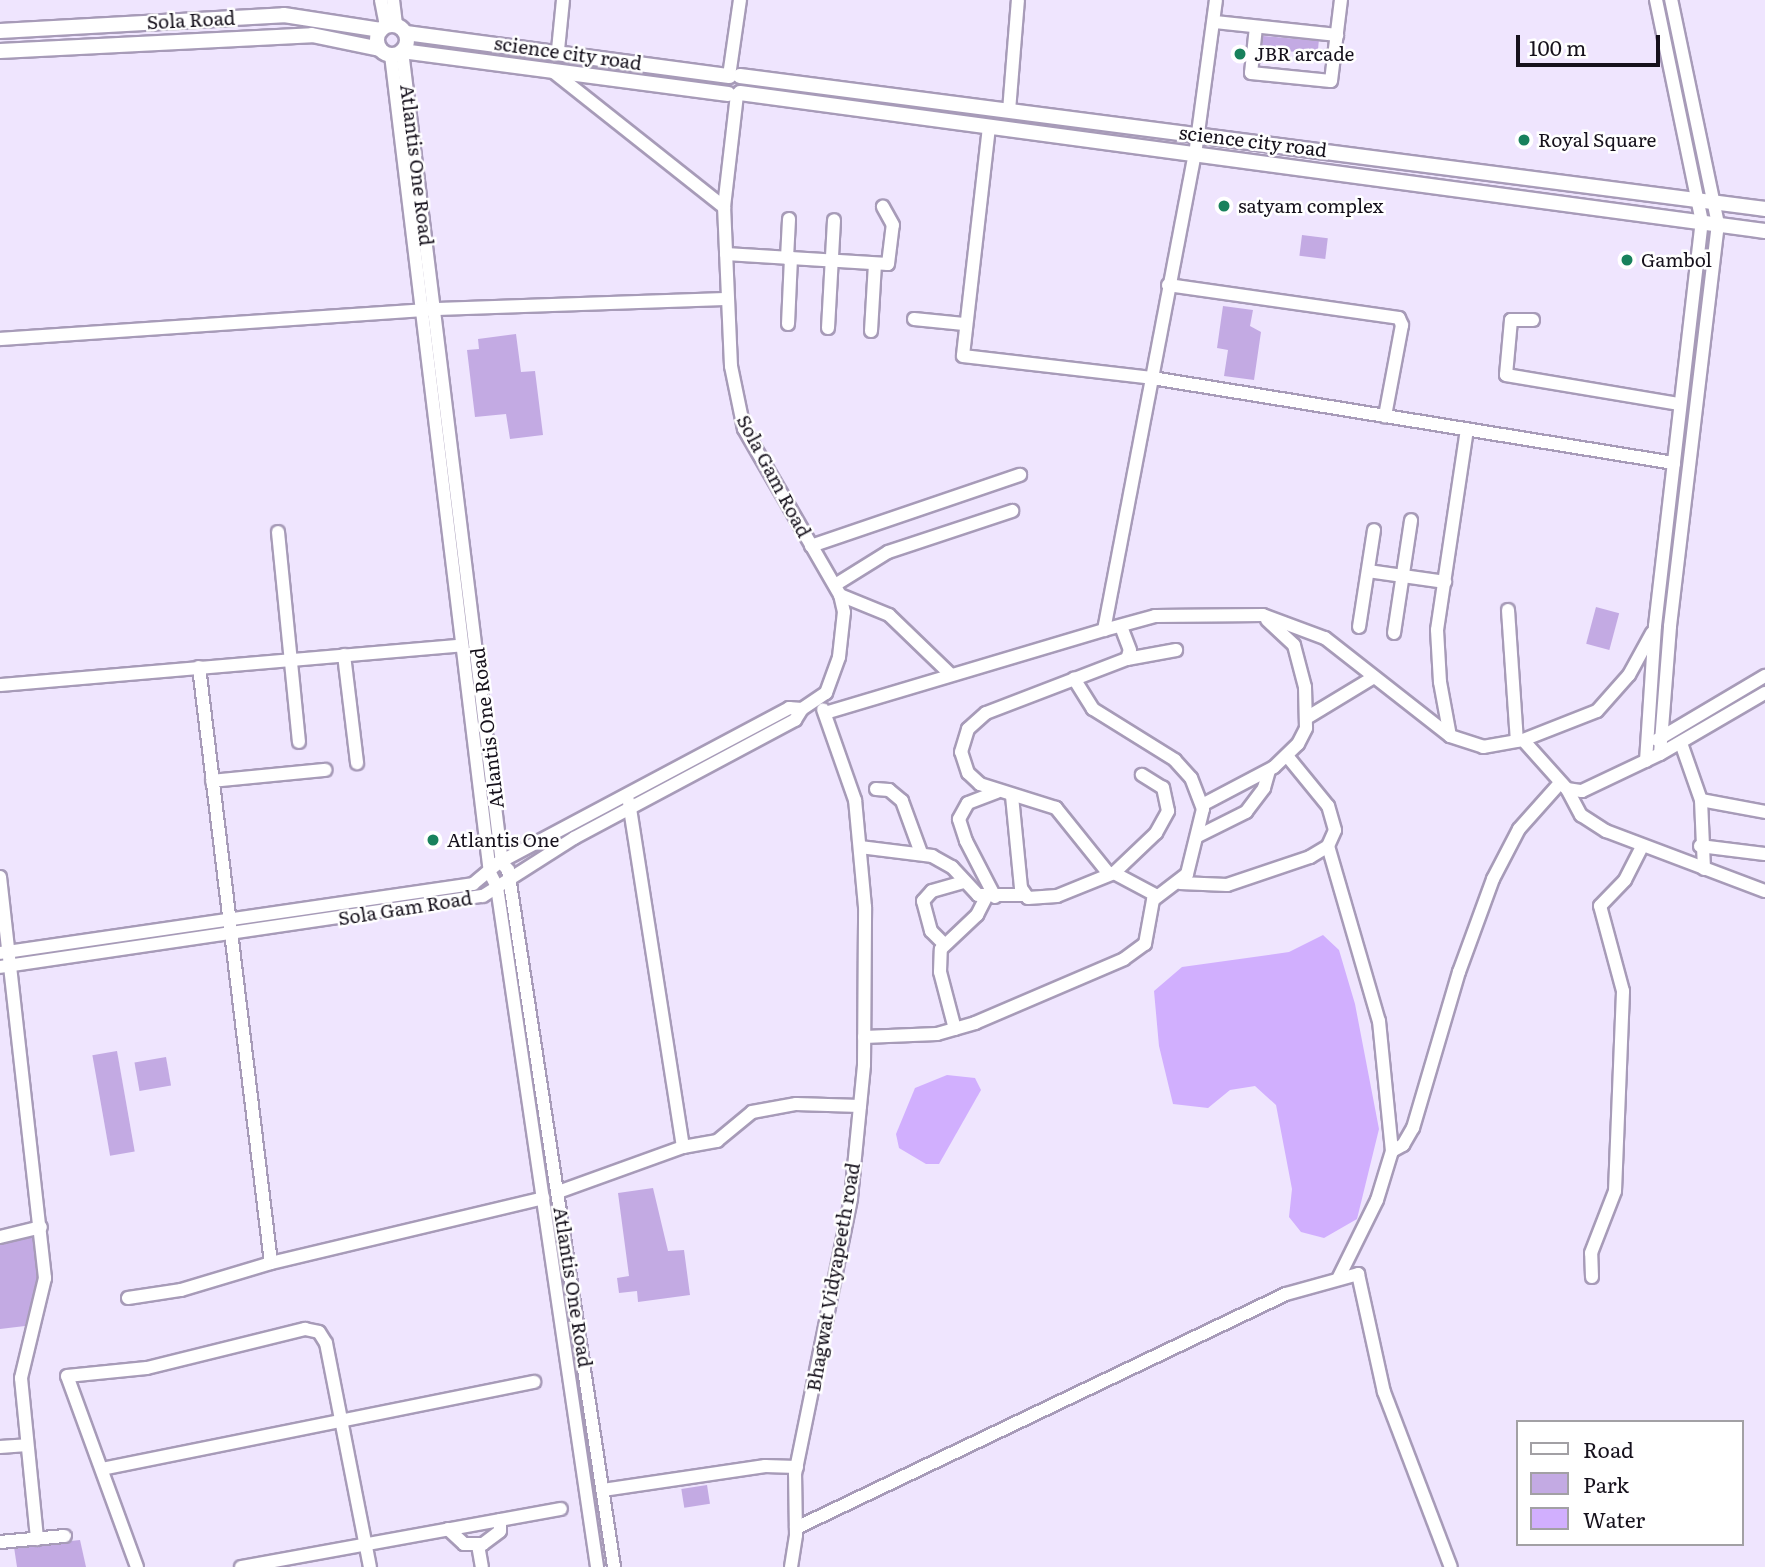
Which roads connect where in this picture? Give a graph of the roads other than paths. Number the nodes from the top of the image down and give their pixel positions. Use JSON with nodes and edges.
{"nodes":[{"id":1,"x":381,"y":0,"type":"edge"},
{"id":2,"x":393,"y":0,"type":"edge"},
{"id":3,"x":563,"y":0,"type":"edge"},
{"id":4,"x":740,"y":0,"type":"edge"},
{"id":5,"x":1018,"y":0,"type":"edge"},
{"id":6,"x":1216,"y":0,"type":"edge"},
{"id":7,"x":1340,"y":0,"type":"edge"},
{"id":8,"x":1656,"y":0,"type":"edge"},
{"id":9,"x":1671,"y":0,"type":"edge"},
{"id":10,"x":1215,"y":22,"type":"junction"},
{"id":11,"x":1256,"y":27,"type":"junction"},
{"id":12,"x":392,"y":29,"type":"junction"},
{"id":13,"x":0,"y":31,"type":"edge"},
{"id":14,"x":1337,"y":36,"type":"junction"},
{"id":15,"x":558,"y":50,"type":"junction"},
{"id":16,"x":0,"y":51,"type":"edge"},
{"id":17,"x":391,"y":52,"type":"junction"},
{"id":18,"x":547,"y":67,"type":"junction"},
{"id":19,"x":735,"y":76,"type":"junction"},
{"id":20,"x":735,"y":94,"type":"junction"},
{"id":21,"x":1009,"y":111,"type":"junction"},
{"id":22,"x":989,"y":127,"type":"junction"},
{"id":23,"x":1198,"y":133,"type":"junction"},
{"id":24,"x":1195,"y":155,"type":"junction"},
{"id":25,"x":1697,"y":200,"type":"junction"},
{"id":26,"x":1713,"y":202,"type":"junction"},
{"id":27,"x":724,"y":207,"type":"junction"},
{"id":28,"x":883,"y":207,"type":"dead end"},
{"id":29,"x":1765,"y":209,"type":"edge"},
{"id":30,"x":789,"y":219,"type":"dead end"},
{"id":31,"x":834,"y":220,"type":"dead end"},
{"id":32,"x":1702,"y":222,"type":"junction"},
{"id":33,"x":1718,"y":224,"type":"junction"},
{"id":34,"x":1765,"y":231,"type":"edge"},
{"id":35,"x":726,"y":254,"type":"junction"},
{"id":36,"x":789,"y":258,"type":"junction"},
{"id":37,"x":832,"y":261,"type":"junction"},
{"id":38,"x":875,"y":264,"type":"junction"},
{"id":39,"x":1168,"y":285,"type":"junction"},
{"id":40,"x":726,"y":299,"type":"junction"},
{"id":41,"x":436,"y":310,"type":"junction"},
{"id":42,"x":418,"y":311,"type":"junction"},
{"id":43,"x":914,"y":318,"type":"dead end"},
{"id":44,"x":1533,"y":320,"type":"dead end"},
{"id":45,"x":788,"y":324,"type":"dead end"},
{"id":46,"x":964,"y":324,"type":"junction"},
{"id":47,"x":828,"y":328,"type":"dead end"},
{"id":48,"x":871,"y":331,"type":"dead end"},
{"id":49,"x":0,"y":339,"type":"edge"},
{"id":50,"x":1152,"y":378,"type":"junction"},
{"id":51,"x":1680,"y":404,"type":"junction"},
{"id":52,"x":1385,"y":416,"type":"junction"},
{"id":53,"x":1467,"y":429,"type":"junction"},
{"id":54,"x":1674,"y":463,"type":"junction"},
{"id":55,"x":1020,"y":475,"type":"dead end"},
{"id":56,"x":1012,"y":511,"type":"dead end"},
{"id":57,"x":1411,"y":520,"type":"dead end"},
{"id":58,"x":1374,"y":530,"type":"dead end"},
{"id":59,"x":278,"y":532,"type":"dead end"},
{"id":60,"x":811,"y":546,"type":"junction"},
{"id":61,"x":1368,"y":571,"type":"junction"},
{"id":62,"x":1403,"y":576,"type":"junction"},
{"id":63,"x":1445,"y":582,"type":"junction"},
{"id":64,"x":838,"y":590,"type":"junction"},
{"id":65,"x":1508,"y":610,"type":"dead end"},
{"id":66,"x":1263,"y":615,"type":"junction"},
{"id":67,"x":1655,"y":626,"type":"junction"},
{"id":68,"x":1121,"y":627,"type":"junction"},
{"id":69,"x":1359,"y":627,"type":"dead end"},
{"id":70,"x":1104,"y":630,"type":"junction"},
{"id":71,"x":1394,"y":633,"type":"dead end"},
{"id":72,"x":462,"y":645,"type":"junction"},
{"id":73,"x":1176,"y":650,"type":"dead end"},
{"id":74,"x":344,"y":655,"type":"junction"},
{"id":75,"x":1127,"y":659,"type":"junction"},
{"id":76,"x":291,"y":660,"type":"junction"},
{"id":77,"x":199,"y":667,"type":"junction"},
{"id":78,"x":950,"y":674,"type":"junction"},
{"id":79,"x":1765,"y":676,"type":"edge"},
{"id":80,"x":1374,"y":677,"type":"junction"},
{"id":81,"x":1074,"y":679,"type":"junction"},
{"id":82,"x":0,"y":685,"type":"edge"},
{"id":83,"x":1765,"y":694,"type":"edge"},
{"id":84,"x":819,"y":699,"type":"junction"},
{"id":85,"x":825,"y":713,"type":"junction"},
{"id":86,"x":1308,"y":717,"type":"junction"},
{"id":87,"x":1450,"y":737,"type":"junction"},
{"id":88,"x":1661,"y":737,"type":"junction"},
{"id":89,"x":1520,"y":740,"type":"junction"},
{"id":90,"x":299,"y":742,"type":"dead end"},
{"id":91,"x":1681,"y":743,"type":"junction"},
{"id":92,"x":1647,"y":745,"type":"junction"},
{"id":93,"x":1660,"y":754,"type":"junction"},
{"id":94,"x":1288,"y":757,"type":"junction"},
{"id":95,"x":1646,"y":761,"type":"junction"},
{"id":96,"x":357,"y":763,"type":"dead end"},
{"id":97,"x":325,"y":770,"type":"dead end"},
{"id":98,"x":1269,"y":771,"type":"junction"},
{"id":99,"x":1142,"y":775,"type":"dead end"},
{"id":100,"x":212,"y":780,"type":"junction"},
{"id":101,"x":876,"y":789,"type":"dead end"},
{"id":102,"x":997,"y":792,"type":"junction"},
{"id":103,"x":1568,"y":794,"type":"junction"},
{"id":104,"x":1012,"y":796,"type":"junction"},
{"id":105,"x":1701,"y":800,"type":"junction"},
{"id":106,"x":629,"y":802,"type":"junction"},
{"id":107,"x":1202,"y":805,"type":"junction"},
{"id":108,"x":1765,"y":812,"type":"edge"},
{"id":109,"x":1198,"y":836,"type":"junction"},
{"id":110,"x":860,"y":846,"type":"junction"},
{"id":111,"x":1328,"y":846,"type":"junction"},
{"id":112,"x":1642,"y":846,"type":"junction"},
{"id":113,"x":1700,"y":846,"type":"junction"},
{"id":114,"x":921,"y":853,"type":"junction"},
{"id":115,"x":1765,"y":854,"type":"edge"},
{"id":116,"x":502,"y":863,"type":"junction"},
{"id":117,"x":1703,"y":869,"type":"junction"},
{"id":118,"x":490,"y":873,"type":"junction"},
{"id":119,"x":1112,"y":874,"type":"junction"},
{"id":120,"x":0,"y":877,"type":"edge"},
{"id":121,"x":963,"y":881,"type":"junction"},
{"id":122,"x":502,"y":882,"type":"junction"},
{"id":123,"x":1180,"y":883,"type":"junction"},
{"id":124,"x":1765,"y":891,"type":"edge"},
{"id":125,"x":1025,"y":895,"type":"junction"},
{"id":126,"x":1157,"y":896,"type":"junction"},
{"id":127,"x":991,"y":897,"type":"junction"},
{"id":128,"x":226,"y":919,"type":"junction"},
{"id":129,"x":228,"y":935,"type":"junction"},
{"id":130,"x":943,"y":943,"type":"junction"},
{"id":131,"x":5,"y":951,"type":"edge"},
{"id":132,"x":5,"y":965,"type":"edge"},
{"id":133,"x":955,"y":1029,"type":"junction"},
{"id":134,"x":864,"y":1037,"type":"junction"},
{"id":135,"x":860,"y":1106,"type":"junction"},
{"id":136,"x":683,"y":1147,"type":"junction"},
{"id":137,"x":1392,"y":1151,"type":"junction"},
{"id":138,"x":558,"y":1192,"type":"junction"},
{"id":139,"x":543,"y":1198,"type":"junction"},
{"id":140,"x":41,"y":1227,"type":"junction"},
{"id":141,"x":0,"y":1237,"type":"edge"},
{"id":142,"x":271,"y":1263,"type":"junction"},
{"id":143,"x":1339,"y":1277,"type":"junction"},
{"id":144,"x":1592,"y":1277,"type":"dead end"},
{"id":145,"x":128,"y":1298,"type":"dead end"},
{"id":146,"x":534,"y":1382,"type":"dead end"},
{"id":147,"x":341,"y":1421,"type":"junction"},
{"id":148,"x":27,"y":1445,"type":"junction"},
{"id":149,"x":0,"y":1447,"type":"edge"},
{"id":150,"x":797,"y":1467,"type":"junction"},
{"id":151,"x":102,"y":1469,"type":"junction"},
{"id":152,"x":603,"y":1489,"type":"junction"},
{"id":153,"x":561,"y":1509,"type":"dead end"},
{"id":154,"x":500,"y":1520,"type":"junction"},
{"id":155,"x":796,"y":1528,"type":"junction"},
{"id":156,"x":448,"y":1529,"type":"junction"},
{"id":157,"x":65,"y":1536,"type":"dead end"},
{"id":158,"x":37,"y":1539,"type":"junction"},
{"id":159,"x":0,"y":1542,"type":"edge"},
{"id":160,"x":366,"y":1545,"type":"junction"},
{"id":161,"x":478,"y":1545,"type":"junction"},
{"id":162,"x":137,"y":1567,"type":"edge"},
{"id":163,"x":240,"y":1567,"type":"edge"},
{"id":164,"x":370,"y":1567,"type":"edge"},
{"id":165,"x":482,"y":1567,"type":"edge"},
{"id":166,"x":597,"y":1567,"type":"edge"},
{"id":167,"x":614,"y":1567,"type":"edge"},
{"id":168,"x":791,"y":1567,"type":"edge"},
{"id":169,"x":1451,"y":1567,"type":"edge"}],
"edges":[{"from":1,"to":12,"type":"street"},
{"from":2,"to":12,"type":"street"},
{"from":3,"to":15,"type":"street"},
{"from":4,"to":19,"type":"street"},
{"from":5,"to":21,"type":"street"},
{"from":6,"to":10,"type":"street"},
{"from":7,"to":14,"type":"street"},
{"from":8,"to":25,"type":"street"},
{"from":9,"to":26,"type":"street"},
{"from":10,"to":11,"type":"street"},
{"from":10,"to":23,"type":"street"},
{"from":11,"to":14,"type":"street"},
{"from":11,"to":14,"type":"street"},
{"from":12,"to":13,"type":"main road","name":"Sola Road"},
{"from":12,"to":15,"type":"main road","name":"science city road"},
{"from":12,"to":17,"type":"main road"},
{"from":12,"to":17,"type":"main road"},
{"from":15,"to":19,"type":"main road","name":"science city road"},
{"from":16,"to":17,"type":"main road","name":"Sola Road"},
{"from":17,"to":18,"type":"main road","name":"Sola Road"},
{"from":17,"to":41,"type":"street","name":"Atlantis One Road"},
{"from":17,"to":42,"type":"street","name":"Atlantis One Road"},
{"from":18,"to":20,"type":"main road","name":"Sola Road"},
{"from":18,"to":27,"type":"street"},
{"from":19,"to":20,"type":"main road"},
{"from":19,"to":21,"type":"main road","name":"science city road"},
{"from":20,"to":22,"type":"main road","name":"Sola Road"},
{"from":20,"to":27,"type":"street","name":"Sola Gam Road"},
{"from":21,"to":23,"type":"main road","name":"science city road"},
{"from":22,"to":24,"type":"main road","name":"Sola Road"},
{"from":22,"to":46,"type":"street"},
{"from":23,"to":24,"type":"street"},
{"from":23,"to":25,"type":"main road","name":"science city road"},
{"from":24,"to":32,"type":"main road","name":"Sola Road"},
{"from":24,"to":39,"type":"street"},
{"from":25,"to":26,"type":"main road","name":"science city road"},
{"from":25,"to":32,"type":"street"},
{"from":26,"to":29,"type":"main road","name":"science city road"},
{"from":26,"to":33,"type":"street"},
{"from":27,"to":35,"type":"street","name":"Sola Gam Road"},
{"from":28,"to":38,"type":"street"},
{"from":30,"to":36,"type":"street"},
{"from":31,"to":37,"type":"street"},
{"from":32,"to":33,"type":"main road","name":"Sola Road"},
{"from":32,"to":51,"type":"street"},
{"from":33,"to":34,"type":"main road","name":"Sola Road"},
{"from":33,"to":88,"type":"street"},
{"from":35,"to":36,"type":"street"},
{"from":35,"to":40,"type":"street","name":"Sola Gam Road"},
{"from":36,"to":37,"type":"street"},
{"from":36,"to":45,"type":"street"},
{"from":37,"to":38,"type":"street"},
{"from":37,"to":47,"type":"street"},
{"from":38,"to":48,"type":"street"},
{"from":39,"to":50,"type":"street"},
{"from":39,"to":52,"type":"street"},
{"from":40,"to":41,"type":"street"},
{"from":40,"to":60,"type":"street","name":"Sola Gam Road"},
{"from":41,"to":42,"type":"street"},
{"from":41,"to":116,"type":"street","name":"Atlantis One Road"},
{"from":42,"to":49,"type":"street"},
{"from":42,"to":72,"type":"street","name":"Atlantis One Road"},
{"from":43,"to":46,"type":"street"},
{"from":44,"to":51,"type":"street"},
{"from":46,"to":50,"type":"street"},
{"from":50,"to":52,"type":"street"},
{"from":50,"to":70,"type":"street"},
{"from":51,"to":54,"type":"street"},
{"from":52,"to":53,"type":"street"},
{"from":53,"to":54,"type":"street"},
{"from":53,"to":63,"type":"street"},
{"from":54,"to":67,"type":"street"},
{"from":55,"to":60,"type":"street"},
{"from":56,"to":64,"type":"street"},
{"from":57,"to":62,"type":"street"},
{"from":58,"to":61,"type":"street"},
{"from":59,"to":76,"type":"street"},
{"from":60,"to":64,"type":"street","name":"Sola Gam Road"},
{"from":61,"to":62,"type":"street"},
{"from":61,"to":69,"type":"street"},
{"from":62,"to":63,"type":"street"},
{"from":62,"to":71,"type":"street"},
{"from":63,"to":87,"type":"street"},
{"from":64,"to":78,"type":"street"},
{"from":64,"to":84,"type":"street","name":"Sola Gam Road"},
{"from":65,"to":89,"type":"street"},
{"from":66,"to":68,"type":"street"},
{"from":66,"to":80,"type":"street"},
{"from":66,"to":86,"type":"street"},
{"from":67,"to":89,"type":"street"},
{"from":67,"to":92,"type":"street"},
{"from":68,"to":70,"type":"street"},
{"from":68,"to":75,"type":"street"},
{"from":70,"to":78,"type":"street"},
{"from":72,"to":74,"type":"street"},
{"from":72,"to":118,"type":"street","name":"Atlantis One Road"},
{"from":73,"to":75,"type":"street"},
{"from":74,"to":76,"type":"street"},
{"from":74,"to":96,"type":"street"},
{"from":75,"to":81,"type":"street"},
{"from":76,"to":77,"type":"street"},
{"from":76,"to":90,"type":"street"},
{"from":77,"to":82,"type":"street"},
{"from":77,"to":100,"type":"street"},
{"from":78,"to":85,"type":"street"},
{"from":79,"to":88,"type":"street"},
{"from":80,"to":86,"type":"street"},
{"from":80,"to":87,"type":"street"},
{"from":81,"to":102,"type":"street"},
{"from":81,"to":107,"type":"street"},
{"from":83,"to":91,"type":"street"},
{"from":84,"to":85,"type":"street","name":"Bhagwat Vidyapeeth road"},
{"from":84,"to":106,"type":"street","name":"Sola Gam Road"},
{"from":85,"to":110,"type":"street","name":"Bhagwat Vidyapeeth road"},
{"from":86,"to":94,"type":"street"},
{"from":87,"to":89,"type":"street"},
{"from":88,"to":92,"type":"street"},
{"from":88,"to":93,"type":"street"},
{"from":89,"to":103,"type":"street"},
{"from":91,"to":93,"type":"street"},
{"from":91,"to":105,"type":"street"},
{"from":92,"to":95,"type":"street"},
{"from":93,"to":95,"type":"street"},
{"from":94,"to":98,"type":"street"},
{"from":94,"to":111,"type":"street"},
{"from":95,"to":103,"type":"street"},
{"from":97,"to":100,"type":"street"},
{"from":98,"to":107,"type":"street"},
{"from":98,"to":109,"type":"street"},
{"from":99,"to":119,"type":"street"},
{"from":100,"to":128,"type":"street"},
{"from":101,"to":114,"type":"street"},
{"from":102,"to":104,"type":"street"},
{"from":102,"to":127,"type":"street"},
{"from":103,"to":112,"type":"street"},
{"from":103,"to":137,"type":"street"},
{"from":104,"to":119,"type":"street"},
{"from":104,"to":125,"type":"street"},
{"from":105,"to":108,"type":"street"},
{"from":105,"to":113,"type":"street"},
{"from":106,"to":116,"type":"street","name":"Sola Gam Road"},
{"from":106,"to":122,"type":"street","name":"Sola Gam Road"},
{"from":106,"to":136,"type":"street"},
{"from":107,"to":109,"type":"street"},
{"from":109,"to":123,"type":"street"},
{"from":110,"to":114,"type":"street"},
{"from":110,"to":134,"type":"street","name":"Bhagwat Vidyapeeth road"},
{"from":111,"to":123,"type":"street"},
{"from":111,"to":137,"type":"street"},
{"from":112,"to":117,"type":"street"},
{"from":112,"to":144,"type":"street"},
{"from":113,"to":115,"type":"street"},
{"from":113,"to":117,"type":"street"},
{"from":114,"to":121,"type":"street"},
{"from":116,"to":118,"type":"street","name":"Sola Gam Road"},
{"from":116,"to":122,"type":"street","name":"Atlantis One Road"},
{"from":117,"to":124,"type":"street"},
{"from":118,"to":122,"type":"street","name":"Atlantis One Road"},
{"from":118,"to":128,"type":"street","name":"Sola Gam Road"},
{"from":119,"to":125,"type":"street"},
{"from":119,"to":126,"type":"street"},
{"from":120,"to":131,"type":"street"},
{"from":121,"to":127,"type":"street"},
{"from":121,"to":130,"type":"street"},
{"from":122,"to":129,"type":"street","name":"Sola Gam Road"},
{"from":122,"to":138,"type":"street","name":"Atlantis One Road"},
{"from":122,"to":139,"type":"street","name":"Atlantis One Road"},
{"from":123,"to":126,"type":"street"},
{"from":125,"to":127,"type":"street"},
{"from":126,"to":133,"type":"street"},
{"from":127,"to":130,"type":"street"},
{"from":128,"to":129,"type":"street"},
{"from":128,"to":131,"type":"street","name":"Sola Gam Road"},
{"from":129,"to":132,"type":"street","name":"Sola Gam Road"},
{"from":129,"to":142,"type":"street"},
{"from":130,"to":133,"type":"street"},
{"from":131,"to":132,"type":"street"},
{"from":132,"to":140,"type":"street"},
{"from":133,"to":134,"type":"street"},
{"from":134,"to":135,"type":"street","name":"Bhagwat Vidyapeeth road"},
{"from":135,"to":136,"type":"street"},
{"from":135,"to":150,"type":"street","name":"Bhagwat Vidyapeeth road"},
{"from":136,"to":138,"type":"street"},
{"from":137,"to":143,"type":"street"},
{"from":138,"to":152,"type":"street","name":"Atlantis One Road"},
{"from":139,"to":142,"type":"street"},
{"from":139,"to":166,"type":"street","name":"Atlantis One Road"},
{"from":140,"to":141,"type":"street"},
{"from":140,"to":148,"type":"street"},
{"from":142,"to":145,"type":"street"},
{"from":143,"to":155,"type":"street"},
{"from":143,"to":169,"type":"street"},
{"from":146,"to":147,"type":"street"},
{"from":147,"to":151,"type":"street"},
{"from":147,"to":151,"type":"street"},
{"from":147,"to":160,"type":"street"},
{"from":148,"to":149,"type":"street"},
{"from":148,"to":158,"type":"street"},
{"from":150,"to":152,"type":"street"},
{"from":150,"to":155,"type":"street","name":"Bhagwat Vidyapeeth road"},
{"from":151,"to":162,"type":"street"},
{"from":152,"to":167,"type":"street","name":"Atlantis One Road"},
{"from":153,"to":154,"type":"street"},
{"from":154,"to":156,"type":"street"},
{"from":154,"to":161,"type":"street"},
{"from":155,"to":168,"type":"street","name":"Bhagwat Vidyapeeth road"},
{"from":156,"to":160,"type":"street"},
{"from":156,"to":161,"type":"street"},
{"from":157,"to":158,"type":"street"},
{"from":158,"to":159,"type":"street"},
{"from":160,"to":163,"type":"street"},
{"from":160,"to":164,"type":"street"},
{"from":161,"to":165,"type":"street"}]}
